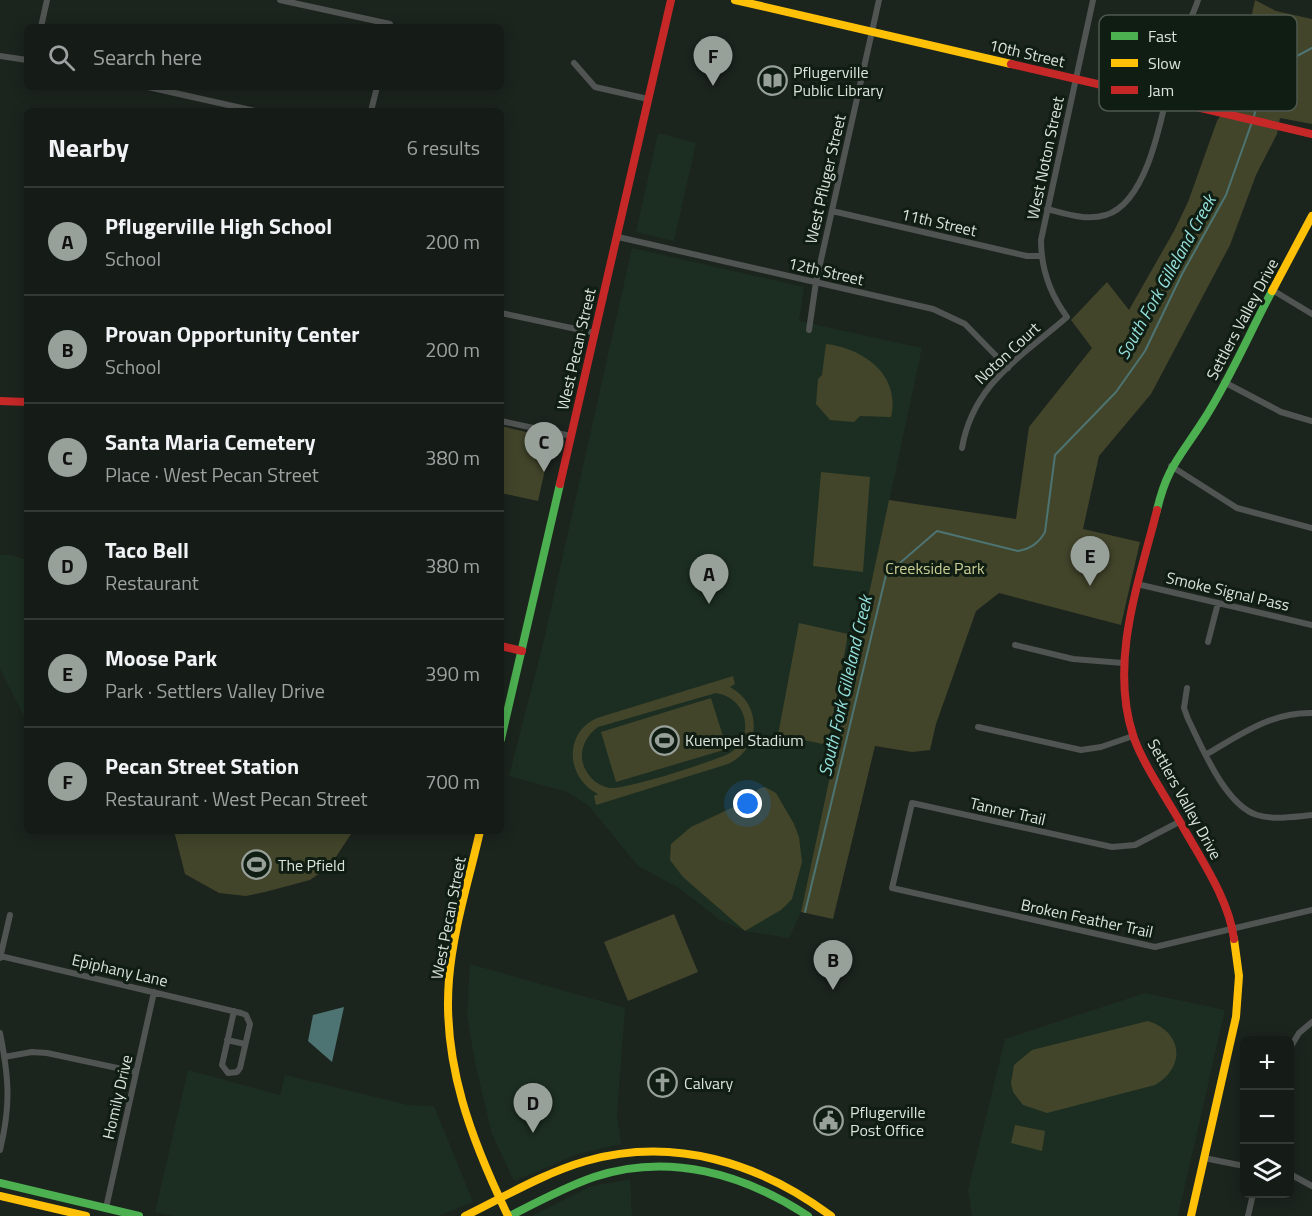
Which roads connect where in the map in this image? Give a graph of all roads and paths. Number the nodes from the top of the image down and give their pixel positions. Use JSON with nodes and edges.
{"nodes":[{"id":1,"x":47,"y":0,"type":"edge"},
{"id":2,"x":280,"y":0,"type":"edge"},
{"id":3,"x":670,"y":0,"type":"edge"},
{"id":4,"x":735,"y":0,"type":"edge"},
{"id":5,"x":879,"y":0,"type":"edge"},
{"id":6,"x":1093,"y":0,"type":"edge"},
{"id":7,"x":1198,"y":0,"type":"edge"},
{"id":8,"x":307,"y":3,"type":"edge"},
{"id":9,"x":1192,"y":15,"type":"edge"},
{"id":10,"x":42,"y":24,"type":"edge"},
{"id":11,"x":383,"y":24,"type":"edge"},
{"id":12,"x":872,"y":33,"type":"junction"},
{"id":13,"x":0,"y":56,"type":"edge"},
{"id":14,"x":24,"y":60,"type":"edge"},
{"id":15,"x":574,"y":63,"type":"dead end"},
{"id":16,"x":1076,"y":80,"type":"junction"},
{"id":17,"x":1099,"y":85,"type":"edge"},
{"id":18,"x":161,"y":90,"type":"edge"},
{"id":19,"x":376,"y":90,"type":"edge"},
{"id":20,"x":648,"y":99,"type":"junction"},
{"id":21,"x":242,"y":108,"type":"edge"},
{"id":22,"x":372,"y":108,"type":"edge"},
{"id":23,"x":1163,"y":111,"type":"edge"},
{"id":24,"x":1207,"y":111,"type":"edge"},
{"id":25,"x":1312,"y":134,"type":"edge"},
{"id":26,"x":1047,"y":208,"type":"junction"},
{"id":27,"x":832,"y":212,"type":"junction"},
{"id":28,"x":1312,"y":216,"type":"edge"},
{"id":29,"x":618,"y":237,"type":"junction"},
{"id":30,"x":1041,"y":256,"type":"junction"},
{"id":31,"x":816,"y":282,"type":"junction"},
{"id":32,"x":1274,"y":291,"type":"junction"},
{"id":33,"x":504,"y":314,"type":"edge"},
{"id":34,"x":1312,"y":314,"type":"edge"},
{"id":35,"x":1067,"y":317,"type":"joint"},
{"id":36,"x":809,"y":330,"type":"dead end"},
{"id":37,"x":595,"y":333,"type":"junction"},
{"id":38,"x":1008,"y":368,"type":"junction"},
{"id":39,"x":1224,"y":382,"type":"junction"},
{"id":40,"x":0,"y":401,"type":"edge"},
{"id":41,"x":24,"y":402,"type":"edge"},
{"id":42,"x":1312,"y":421,"type":"edge"},
{"id":43,"x":504,"y":422,"type":"edge"},
{"id":44,"x":571,"y":436,"type":"junction"},
{"id":45,"x":962,"y":448,"type":"dead end"},
{"id":46,"x":1171,"y":466,"type":"junction"},
{"id":47,"x":1312,"y":528,"type":"edge"},
{"id":48,"x":1137,"y":584,"type":"junction"},
{"id":49,"x":1218,"y":603,"type":"junction"},
{"id":50,"x":1312,"y":625,"type":"edge"},
{"id":51,"x":1209,"y":642,"type":"dead end"},
{"id":52,"x":1014,"y":645,"type":"dead end"},
{"id":53,"x":504,"y":647,"type":"edge"},
{"id":54,"x":522,"y":651,"type":"junction"},
{"id":55,"x":1123,"y":663,"type":"junction"},
{"id":56,"x":1187,"y":688,"type":"dead end"},
{"id":57,"x":1312,"y":713,"type":"edge"},
{"id":58,"x":504,"y":726,"type":"edge"},
{"id":59,"x":978,"y":727,"type":"dead end"},
{"id":60,"x":1133,"y":736,"type":"junction"},
{"id":61,"x":1207,"y":754,"type":"junction"},
{"id":62,"x":1312,"y":815,"type":"edge"},
{"id":63,"x":1179,"y":822,"type":"junction"},
{"id":64,"x":479,"y":834,"type":"edge"},
{"id":65,"x":892,"y":888,"type":"joint"},
{"id":66,"x":1312,"y":910,"type":"edge"},
{"id":67,"x":10,"y":915,"type":"dead end"},
{"id":68,"x":1233,"y":929,"type":"junction"},
{"id":69,"x":0,"y":957,"type":"edge"},
{"id":70,"x":154,"y":992,"type":"junction"},
{"id":71,"x":234,"y":1011,"type":"junction"},
{"id":72,"x":1312,"y":1022,"type":"edge"},
{"id":73,"x":0,"y":1033,"type":"edge"},
{"id":74,"x":227,"y":1040,"type":"junction"},
{"id":75,"x":1294,"y":1041,"type":"edge"},
{"id":76,"x":246,"y":1044,"type":"junction"},
{"id":77,"x":4,"y":1057,"type":"junction"},
{"id":78,"x":136,"y":1072,"type":"junction"},
{"id":79,"x":0,"y":1150,"type":"edge"},
{"id":80,"x":619,"y":1155,"type":"junction"},
{"id":81,"x":1204,"y":1158,"type":"junction"},
{"id":82,"x":1240,"y":1165,"type":"edge"},
{"id":83,"x":623,"y":1170,"type":"junction"},
{"id":84,"x":1294,"y":1176,"type":"edge"},
{"id":85,"x":774,"y":1178,"type":"junction"},
{"id":86,"x":0,"y":1183,"type":"edge"},
{"id":87,"x":1312,"y":1186,"type":"edge"},
{"id":88,"x":768,"y":1191,"type":"junction"},
{"id":89,"x":0,"y":1196,"type":"edge"},
{"id":90,"x":1253,"y":1198,"type":"edge"},
{"id":91,"x":500,"y":1200,"type":"junction"},
{"id":92,"x":106,"y":1208,"type":"junction"},
{"id":93,"x":86,"y":1216,"type":"edge"},
{"id":94,"x":139,"y":1216,"type":"edge"},
{"id":95,"x":465,"y":1216,"type":"edge"},
{"id":96,"x":509,"y":1216,"type":"edge"},
{"id":97,"x":808,"y":1216,"type":"edge"},
{"id":98,"x":831,"y":1216,"type":"edge"},
{"id":99,"x":1191,"y":1216,"type":"edge"},
{"id":100,"x":1248,"y":1216,"type":"edge"}],
"edges":[{"from":1,"to":10,"type":"street"},
{"from":2,"to":8,"type":"street"},
{"from":3,"to":20,"type":"main road","name":"West Pecan Street"},
{"from":4,"to":12,"type":"main road","name":"10th Street"},
{"from":5,"to":12,"type":"street","name":"West Pfluger Street"},
{"from":6,"to":16,"type":"street","name":"West Noton Street"},
{"from":7,"to":9,"type":"street"},
{"from":8,"to":11,"type":"street"},
{"from":12,"to":16,"type":"main road","name":"10th Street"},
{"from":12,"to":27,"type":"street","name":"West Pfluger Street"},
{"from":13,"to":14,"type":"street"},
{"from":15,"to":20,"type":"street"},
{"from":16,"to":17,"type":"main road","name":"10th Street"},
{"from":16,"to":26,"type":"street","name":"West Noton Street"},
{"from":18,"to":21,"type":"street"},
{"from":19,"to":22,"type":"street"},
{"from":20,"to":29,"type":"main road","name":"West Pecan Street"},
{"from":23,"to":26,"type":"street"},
{"from":24,"to":25,"type":"main road","name":"10th Street"},
{"from":26,"to":30,"type":"street","name":"West Noton Street"},
{"from":27,"to":30,"type":"street","name":"11th Street"},
{"from":27,"to":31,"type":"street","name":"West Pfluger Street"},
{"from":28,"to":32,"type":"main road","name":"Settlers Valley Drive"},
{"from":29,"to":31,"type":"street","name":"12th Street"},
{"from":29,"to":37,"type":"main road","name":"West Pecan Street"},
{"from":30,"to":35,"type":"street","name":"West Noton Street"},
{"from":31,"to":36,"type":"street","name":"West Pfluger Street"},
{"from":31,"to":38,"type":"street","name":"12th Street"},
{"from":32,"to":34,"type":"street"},
{"from":32,"to":39,"type":"main road","name":"Settlers Valley Drive"},
{"from":33,"to":37,"type":"street"},
{"from":35,"to":38,"type":"street","name":"Noton Court"},
{"from":37,"to":44,"type":"main road","name":"West Pecan Street"},
{"from":38,"to":45,"type":"street","name":"Noton Court"},
{"from":39,"to":42,"type":"street"},
{"from":39,"to":46,"type":"main road","name":"Settlers Valley Drive"},
{"from":40,"to":41,"type":"main road"},
{"from":43,"to":44,"type":"street"},
{"from":44,"to":54,"type":"main road","name":"West Pecan Street"},
{"from":46,"to":47,"type":"street"},
{"from":46,"to":48,"type":"main road","name":"Settlers Valley Drive"},
{"from":48,"to":49,"type":"street","name":"Smoke Signal Pass"},
{"from":48,"to":55,"type":"main road","name":"Settlers Valley Drive"},
{"from":49,"to":50,"type":"street","name":"Smoke Signal Pass"},
{"from":49,"to":51,"type":"street"},
{"from":52,"to":55,"type":"street"},
{"from":53,"to":54,"type":"main road"},
{"from":54,"to":58,"type":"main road","name":"West Pecan Street"},
{"from":55,"to":60,"type":"main road","name":"Settlers Valley Drive"},
{"from":56,"to":61,"type":"street"},
{"from":57,"to":61,"type":"street"},
{"from":59,"to":60,"type":"street"},
{"from":60,"to":63,"type":"main road","name":"Settlers Valley Drive"},
{"from":61,"to":62,"type":"street"},
{"from":63,"to":65,"type":"street","name":"Tanner Trail"},
{"from":63,"to":68,"type":"main road","name":"Settlers Valley Drive"},
{"from":64,"to":91,"type":"main road","name":"West Pecan Street"},
{"from":65,"to":68,"type":"street","name":"Broken Feather Trail"},
{"from":66,"to":68,"type":"street","name":"Broken Feather Trail"},
{"from":67,"to":69,"type":"street"},
{"from":68,"to":81,"type":"main road","name":"Settlers Valley Drive"},
{"from":69,"to":70,"type":"street","name":"Epiphany Lane"},
{"from":70,"to":71,"type":"street","name":"Epiphany Lane"},
{"from":70,"to":78,"type":"street","name":"Homily Drive"},
{"from":71,"to":74,"type":"street"},
{"from":71,"to":76,"type":"street"},
{"from":72,"to":75,"type":"street"},
{"from":73,"to":77,"type":"street"},
{"from":74,"to":76,"type":"street"},
{"from":74,"to":76,"type":"street"},
{"from":77,"to":78,"type":"street"},
{"from":77,"to":79,"type":"street"},
{"from":78,"to":92,"type":"street","name":"Homily Drive"},
{"from":80,"to":83,"type":"main road"},
{"from":80,"to":85,"type":"main road"},
{"from":80,"to":91,"type":"main road"},
{"from":81,"to":82,"type":"street"},
{"from":81,"to":99,"type":"main road","name":"Settlers Valley Drive"},
{"from":83,"to":88,"type":"main road"},
{"from":83,"to":96,"type":"main road"},
{"from":84,"to":87,"type":"street"},
{"from":85,"to":88,"type":"main road"},
{"from":85,"to":98,"type":"main road"},
{"from":86,"to":92,"type":"main road"},
{"from":88,"to":97,"type":"main road"},
{"from":89,"to":93,"type":"main road"},
{"from":90,"to":100,"type":"street"},
{"from":91,"to":95,"type":"main road"},
{"from":91,"to":96,"type":"main road","name":"West Pecan Street"},
{"from":92,"to":94,"type":"main road"}]}
